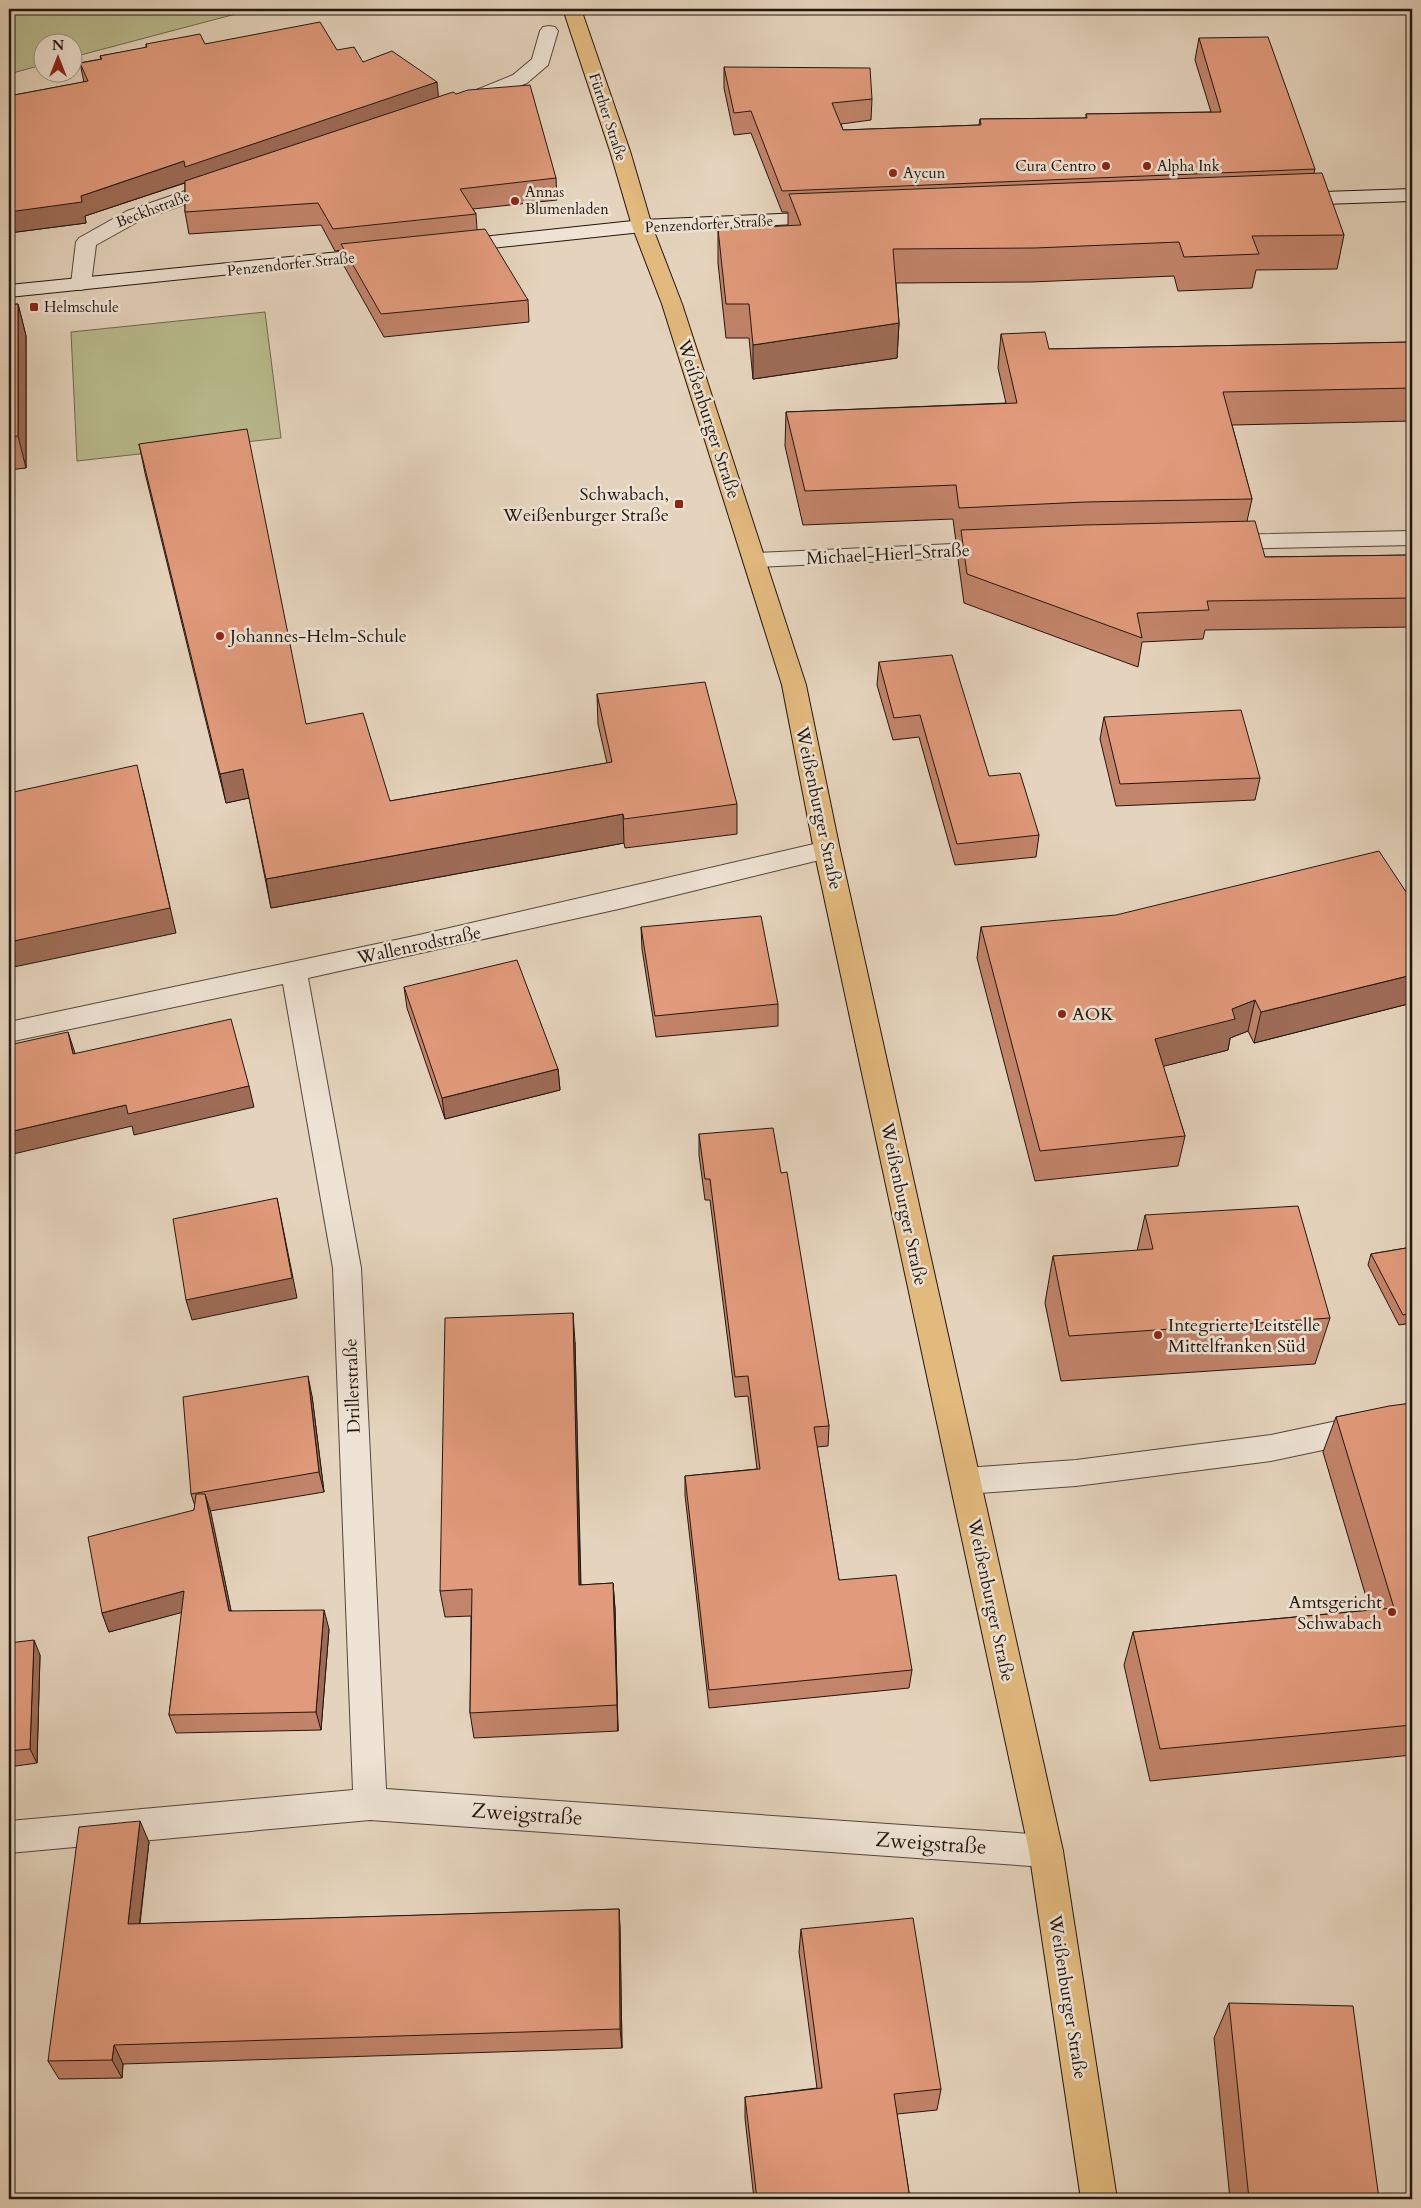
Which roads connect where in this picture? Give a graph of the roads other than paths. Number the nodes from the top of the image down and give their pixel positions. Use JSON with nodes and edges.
{"nodes":[{"id":1,"x":572,"y":9,"type":"edge"},
{"id":2,"x":549,"y":31,"type":"dead end"},
{"id":3,"x":449,"y":107,"type":"edge"},
{"id":4,"x":237,"y":179,"type":"edge"},
{"id":5,"x":1412,"y":195,"type":"edge"},
{"id":6,"x":1275,"y":200,"type":"edge"},
{"id":7,"x":842,"y":218,"type":"edge"},
{"id":8,"x":642,"y":226,"type":"junction"},
{"id":9,"x":439,"y":248,"type":"edge"},
{"id":10,"x":399,"y":252,"type":"edge"},
{"id":11,"x":81,"y":284,"type":"junction"},
{"id":12,"x":9,"y":290,"type":"edge"},
{"id":13,"x":1412,"y":538,"type":"edge"},
{"id":14,"x":1197,"y":543,"type":"edge"},
{"id":15,"x":1021,"y":548,"type":"edge"},
{"id":16,"x":754,"y":560,"type":"junction"},
{"id":17,"x":827,"y":850,"type":"junction"},
{"id":18,"x":294,"y":972,"type":"junction"},
{"id":19,"x":9,"y":1032,"type":"edge"},
{"id":20,"x":1412,"y":1418,"type":"edge"},
{"id":21,"x":965,"y":1481,"type":"junction"},
{"id":22,"x":370,"y":1804,"type":"junction"},
{"id":23,"x":9,"y":1837,"type":"edge"},
{"id":24,"x":1046,"y":1850,"type":"junction"},
{"id":25,"x":1099,"y":2199,"type":"edge"}],
"edges":[{"from":1,"to":8,"type":"main road","name":"Fürther Straße"},
{"from":2,"to":3,"type":"street"},
{"from":4,"to":11,"type":"street","name":"Beckhstraße"},
{"from":5,"to":6,"type":"street"},
{"from":7,"to":8,"type":"street","name":"Penzendorfer Straße"},
{"from":8,"to":9,"type":"street","name":"Penzendorfer Straße"},
{"from":8,"to":16,"type":"main road","name":"Weißenburger Straße"},
{"from":10,"to":11,"type":"street","name":"Penzendorfer Straße"},
{"from":11,"to":12,"type":"street","name":"Penzendorfer Straße"},
{"from":13,"to":14,"type":"street"},
{"from":15,"to":16,"type":"street","name":"Michael-Hierl-Straße"},
{"from":16,"to":17,"type":"main road","name":"Weißenburger Straße"},
{"from":17,"to":18,"type":"street","name":"Wallenrodstraße"},
{"from":17,"to":21,"type":"main road","name":"Weißenburger Straße"},
{"from":18,"to":19,"type":"street","name":"Wallenrodstraße"},
{"from":18,"to":22,"type":"street","name":"Drillerstraße"},
{"from":20,"to":21,"type":"street"},
{"from":21,"to":24,"type":"main road","name":"Weißenburger Straße"},
{"from":22,"to":23,"type":"street","name":"Zweigstraße"},
{"from":22,"to":24,"type":"street","name":"Zweigstraße"},
{"from":24,"to":25,"type":"main road","name":"Weißenburger Straße"}]}
